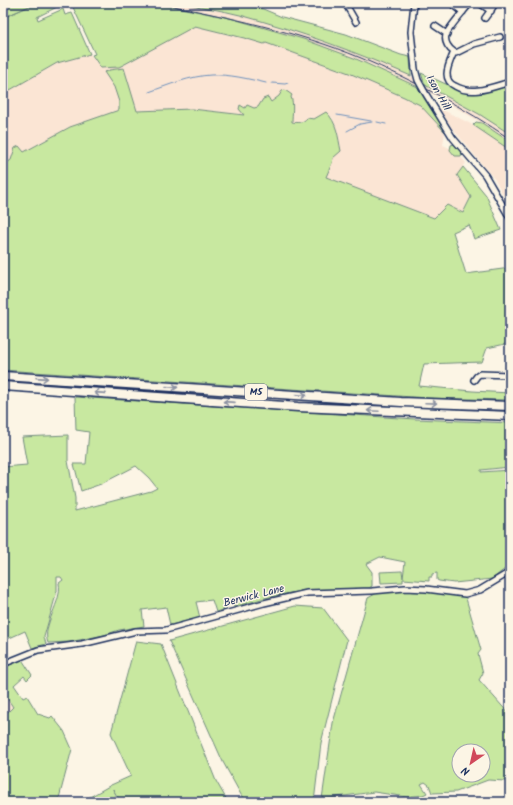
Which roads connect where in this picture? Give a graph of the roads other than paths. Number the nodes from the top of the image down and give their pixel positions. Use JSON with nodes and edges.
{"nodes":[{"id":1,"x":345,"y":3,"type":"edge"},
{"id":2,"x":414,"y":3,"type":"edge"},
{"id":3,"x":451,"y":3,"type":"edge"},
{"id":4,"x":470,"y":3,"type":"edge"},
{"id":5,"x":479,"y":3,"type":"edge"},
{"id":6,"x":463,"y":12,"type":"junction"},
{"id":7,"x":485,"y":18,"type":"dead end"},
{"id":8,"x":356,"y":22,"type":"dead end"},
{"id":9,"x":435,"y":26,"type":"dead end"},
{"id":10,"x":447,"y":34,"type":"junction"},
{"id":11,"x":500,"y":37,"type":"dead end"},
{"id":12,"x":454,"y":52,"type":"junction"},
{"id":13,"x":510,"y":82,"type":"edge"},
{"id":14,"x":510,"y":218,"type":"edge"},
{"id":15,"x":510,"y":375,"type":"edge"},
{"id":16,"x":3,"y":376,"type":"edge"},
{"id":17,"x":474,"y":380,"type":"dead end"},
{"id":18,"x":3,"y":386,"type":"edge"},
{"id":19,"x":510,"y":406,"type":"edge"},
{"id":20,"x":510,"y":416,"type":"edge"},
{"id":21,"x":510,"y":572,"type":"edge"},
{"id":22,"x":3,"y":664,"type":"edge"}],
"edges":[{"from":1,"to":8,"type":"street"},
{"from":2,"to":14,"type":"street","name":"Ison Hill","bridge":true},
{"from":3,"to":6,"type":"street"},
{"from":4,"to":6,"type":"street"},
{"from":5,"to":7,"type":"street"},
{"from":6,"to":10,"type":"street"},
{"from":9,"to":10,"type":"street"},
{"from":10,"to":12,"type":"street"},
{"from":11,"to":12,"type":"street"},
{"from":12,"to":13,"type":"street"},
{"from":15,"to":17,"type":"street"},
{"from":16,"to":19,"type":"highway","number":"M5","one_way":true},
{"from":20,"to":18,"type":"highway","number":"M5","one_way":true},
{"from":21,"to":22,"type":"street","name":"Berwick Lane"}]}
